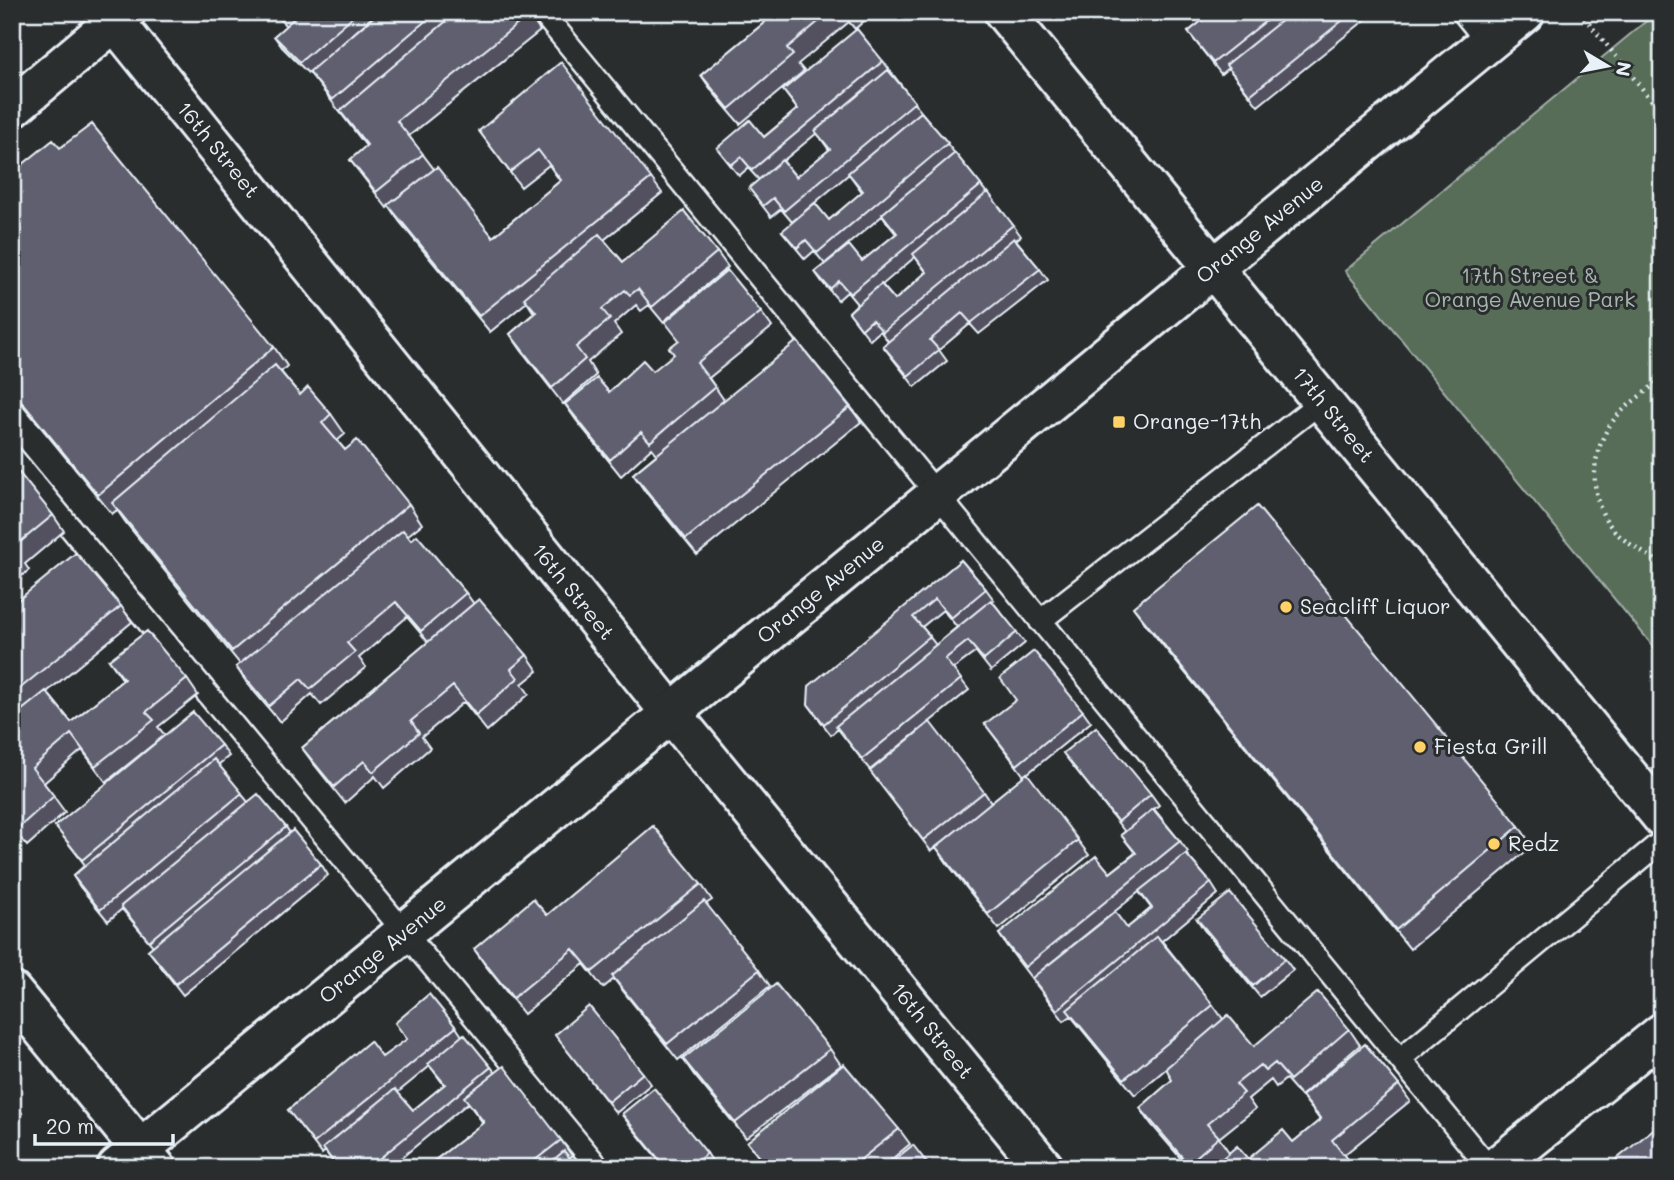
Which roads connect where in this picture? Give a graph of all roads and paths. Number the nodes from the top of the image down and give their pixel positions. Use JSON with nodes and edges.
{"nodes":[{"id":1,"x":542,"y":12,"type":"edge"},
{"id":2,"x":1004,"y":12,"type":"edge"},
{"id":3,"x":1463,"y":12,"type":"edge"},
{"id":4,"x":1525,"y":12,"type":"edge"},
{"id":5,"x":1580,"y":12,"type":"edge"},
{"id":6,"x":116,"y":15,"type":"edge"},
{"id":7,"x":1488,"y":43,"type":"junction"},
{"id":8,"x":12,"y":108,"type":"edge"},
{"id":9,"x":1662,"y":113,"type":"edge"},
{"id":10,"x":1214,"y":268,"type":"junction"},
{"id":11,"x":1662,"y":379,"type":"edge"},
{"id":12,"x":1322,"y":401,"type":"junction"},
{"id":13,"x":12,"y":457,"type":"edge"},
{"id":14,"x":937,"y":495,"type":"junction"},
{"id":15,"x":1662,"y":564,"type":"edge"},
{"id":16,"x":1040,"y":621,"type":"junction"},
{"id":17,"x":671,"y":713,"type":"junction"},
{"id":18,"x":1662,"y":817,"type":"edge"},
{"id":19,"x":1662,"y":841,"type":"edge"},
{"id":20,"x":404,"y":932,"type":"junction"},
{"id":21,"x":12,"y":992,"type":"edge"},
{"id":22,"x":1662,"y":1033,"type":"edge"},
{"id":23,"x":1400,"y":1059,"type":"junction"},
{"id":24,"x":138,"y":1161,"type":"edge"},
{"id":25,"x":599,"y":1168,"type":"edge"},
{"id":26,"x":1044,"y":1168,"type":"edge"},
{"id":27,"x":1489,"y":1168,"type":"edge"},
{"id":28,"x":1495,"y":1168,"type":"edge"}],
"edges":[{"from":1,"to":14,"type":"lane"},
{"from":2,"to":10,"type":"street","name":"17th Street"},
{"from":3,"to":7,"type":"lane"},
{"from":4,"to":7,"type":"street","name":"Orange Avenue"},
{"from":5,"to":9,"type":"path"},
{"from":6,"to":8,"type":"street"},
{"from":6,"to":17,"type":"street","name":"16th Street"},
{"from":7,"to":10,"type":"street","name":"Orange Avenue"},
{"from":10,"to":12,"type":"street","name":"17th Street"},
{"from":10,"to":14,"type":"street","name":"Orange Avenue"},
{"from":11,"to":15,"type":"path"},
{"from":12,"to":16,"type":"lane"},
{"from":12,"to":18,"type":"street","name":"17th Street"},
{"from":13,"to":20,"type":"lane"},
{"from":14,"to":16,"type":"lane"},
{"from":14,"to":17,"type":"street","name":"Orange Avenue"},
{"from":16,"to":23,"type":"lane"},
{"from":17,"to":20,"type":"street","name":"Orange Avenue"},
{"from":17,"to":26,"type":"street","name":"16th Street"},
{"from":19,"to":23,"type":"lane"},
{"from":20,"to":24,"type":"street","name":"Orange Avenue"},
{"from":20,"to":25,"type":"lane"},
{"from":21,"to":24,"type":"street"},
{"from":22,"to":28,"type":"street"},
{"from":23,"to":27,"type":"lane"}]}
